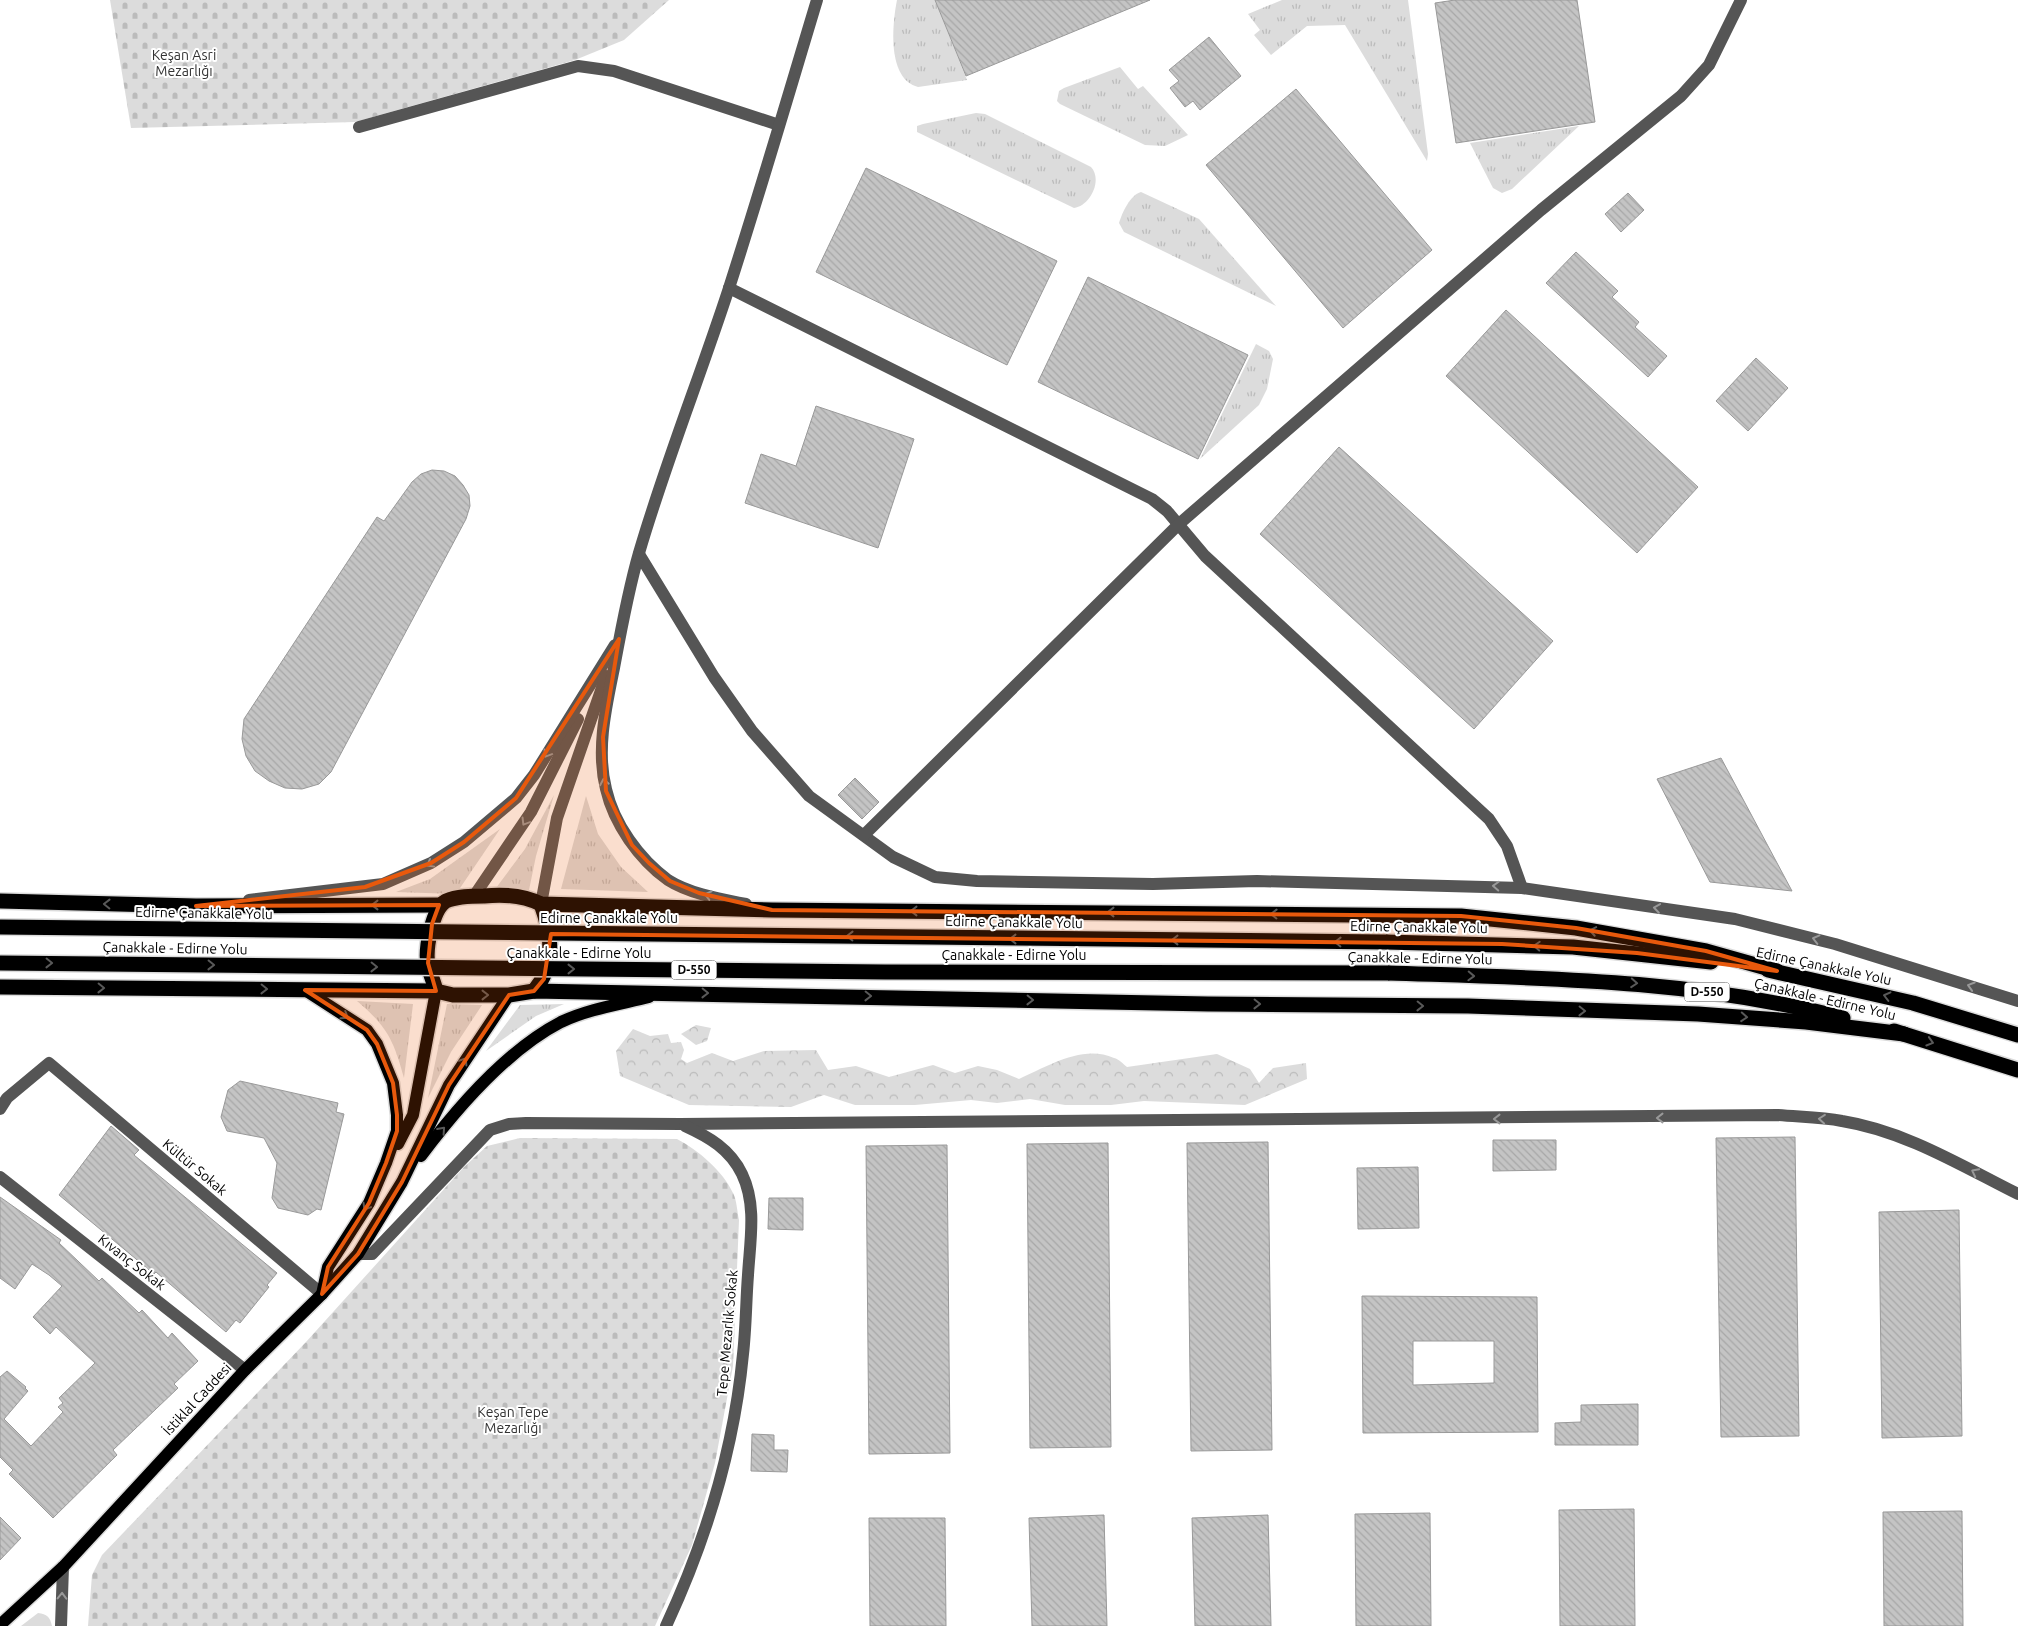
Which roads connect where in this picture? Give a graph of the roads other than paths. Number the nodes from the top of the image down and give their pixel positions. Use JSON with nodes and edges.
{"nodes":[{"id":1,"x":817,"y":0,"type":"edge"},
{"id":2,"x":1741,"y":0,"type":"edge"},
{"id":3,"x":779,"y":125,"type":"junction"},
{"id":4,"x":359,"y":127,"type":"dead end"},
{"id":5,"x":729,"y":288,"type":"junction"},
{"id":6,"x":1179,"y":524,"type":"junction"},
{"id":7,"x":639,"y":554,"type":"junction"},
{"id":8,"x":619,"y":639,"type":"junction"},
{"id":9,"x":864,"y":835,"type":"junction"},
{"id":10,"x":1522,"y":888,"type":"junction"},
{"id":11,"x":474,"y":896,"type":"junction"},
{"id":12,"x":0,"y":901,"type":"edge"},
{"id":13,"x":540,"y":904,"type":"junction"},
{"id":14,"x":441,"y":905,"type":"junction"},
{"id":15,"x":196,"y":906,"type":"junction"},
{"id":16,"x":772,"y":910,"type":"junction"},
{"id":17,"x":0,"y":927,"type":"edge"},
{"id":18,"x":0,"y":963,"type":"edge"},
{"id":19,"x":1777,"y":971,"type":"junction"},
{"id":20,"x":0,"y":987,"type":"edge"},
{"id":21,"x":304,"y":990,"type":"junction"},
{"id":22,"x":534,"y":990,"type":"junction"},
{"id":23,"x":436,"y":991,"type":"junction"},
{"id":24,"x":670,"y":992,"type":"junction"},
{"id":25,"x":509,"y":995,"type":"junction"},
{"id":26,"x":2018,"y":1001,"type":"edge"},
{"id":27,"x":1904,"y":1034,"type":"junction"},
{"id":28,"x":2018,"y":1035,"type":"edge"},
{"id":29,"x":2018,"y":1070,"type":"edge"},
{"id":30,"x":2,"y":1102,"type":"edge"},
{"id":31,"x":680,"y":1124,"type":"junction"},
{"id":32,"x":386,"y":1163,"type":"junction"},
{"id":33,"x":0,"y":1177,"type":"edge"},
{"id":34,"x":402,"y":1182,"type":"junction"},
{"id":35,"x":2018,"y":1194,"type":"edge"},
{"id":36,"x":358,"y":1254,"type":"junction"},
{"id":37,"x":322,"y":1294,"type":"junction"},
{"id":38,"x":245,"y":1370,"type":"junction"},
{"id":39,"x":63,"y":1567,"type":"junction"},
{"id":40,"x":0,"y":1625,"type":"edge"},
{"id":41,"x":62,"y":1626,"type":"edge"},
{"id":42,"x":666,"y":1626,"type":"edge"}],
"edges":[{"from":1,"to":3,"type":"street"},
{"from":2,"to":6,"type":"street"},
{"from":3,"to":4,"type":"street"},
{"from":3,"to":5,"type":"street"},
{"from":5,"to":6,"type":"street"},
{"from":5,"to":7,"type":"street"},
{"from":6,"to":9,"type":"street"},
{"from":6,"to":10,"type":"street"},
{"from":7,"to":8,"type":"street"},
{"from":7,"to":9,"type":"street"},
{"from":8,"to":11,"type":"street","one_way":true},
{"from":8,"to":13,"type":"street"},
{"from":8,"to":15,"type":"street","one_way":true},
{"from":16,"to":8,"type":"street","one_way":true},
{"from":10,"to":9,"type":"street","one_way":true},
{"from":26,"to":10,"type":"street","one_way":true},
{"from":11,"to":13,"type":"highway"},
{"from":11,"to":14,"type":"highway"},
{"from":15,"to":12,"type":"highway","one_way":true},
{"from":13,"to":16,"type":"highway"},
{"from":13,"to":22,"type":"highway"},
{"from":14,"to":15,"type":"highway","one_way":true},
{"from":14,"to":23,"type":"highway"},
{"from":19,"to":16,"type":"highway","one_way":true},
{"from":19,"to":17,"type":"highway","name":"Edirne Çanakkale Yolu","number":"D-550","one_way":true,"bridge":true},
{"from":18,"to":27,"type":"highway","name":"Çanakkale - Edirne Yolu","number":"D-550","one_way":true,"bridge":true},
{"from":28,"to":19,"type":"highway","name":"Edirne Çanakkale Yolu","number":"D-550","one_way":true},
{"from":20,"to":21,"type":"highway","one_way":true},
{"from":21,"to":23,"type":"highway"},
{"from":21,"to":32,"type":"main road","one_way":true},
{"from":22,"to":24,"type":"highway"},
{"from":22,"to":25,"type":"highway"},
{"from":23,"to":25,"type":"highway","one_way":true},
{"from":23,"to":32,"type":"main road"},
{"from":24,"to":27,"type":"highway","one_way":true},
{"from":34,"to":24,"type":"main road","one_way":true},
{"from":34,"to":25,"type":"main road","one_way":true},
{"from":27,"to":29,"type":"highway","name":"Çanakkale - Edirne Yolu","number":"D-550","one_way":true},
{"from":30,"to":37,"type":"street","name":"Kültür Sokak"},
{"from":35,"to":31,"type":"street","one_way":true},
{"from":31,"to":36,"type":"street"},
{"from":31,"to":42,"type":"street","name":"Tepe Mezarlık Sokak"},
{"from":32,"to":37,"type":"main road","one_way":true},
{"from":33,"to":38,"type":"street","name":"Kıvanç Sokak"},
{"from":34,"to":36,"type":"main road","name":"İstiklal Caddesi"},
{"from":36,"to":37,"type":"main road","name":"İstiklal Caddesi"},
{"from":37,"to":38,"type":"main road","name":"İstiklal Caddesi"},
{"from":38,"to":39,"type":"main road","name":"İstiklal Caddesi"},
{"from":39,"to":40,"type":"main road","name":"İstiklal Caddesi"},
{"from":41,"to":39,"type":"street","one_way":true}]}
